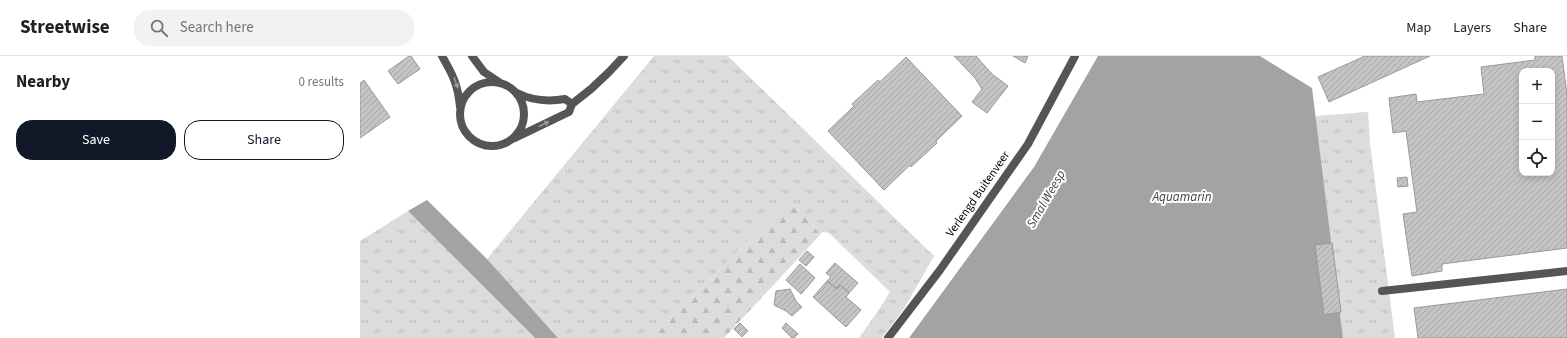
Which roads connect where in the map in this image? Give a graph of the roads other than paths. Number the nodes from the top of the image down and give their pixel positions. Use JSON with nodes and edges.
{"nodes":[{"id":1,"x":442,"y":56,"type":"edge"},
{"id":2,"x":472,"y":56,"type":"edge"},
{"id":3,"x":624,"y":56,"type":"edge"},
{"id":4,"x":1074,"y":56,"type":"edge"},
{"id":5,"x":500,"y":83,"type":"junction"},
{"id":6,"x":515,"y":92,"type":"junction"},
{"id":7,"x":572,"y":104,"type":"junction"},
{"id":8,"x":460,"y":112,"type":"junction"},
{"id":9,"x":512,"y":140,"type":"junction"},
{"id":10,"x":1567,"y":271,"type":"edge"},
{"id":11,"x":1382,"y":291,"type":"dead end"},
{"id":12,"x":888,"y":338,"type":"edge"}],
"edges":[{"from":1,"to":8,"type":"street","one_way":true},
{"from":2,"to":5,"type":"street"},
{"from":3,"to":7,"type":"street"},
{"from":4,"to":12,"type":"street","name":"Verlengd Buitenveer"},
{"from":5,"to":6,"type":"street"},
{"from":5,"to":8,"type":"street"},
{"from":6,"to":7,"type":"street"},
{"from":6,"to":9,"type":"street"},
{"from":9,"to":7,"type":"street","one_way":true},
{"from":8,"to":9,"type":"street"},
{"from":10,"to":11,"type":"street"}]}
